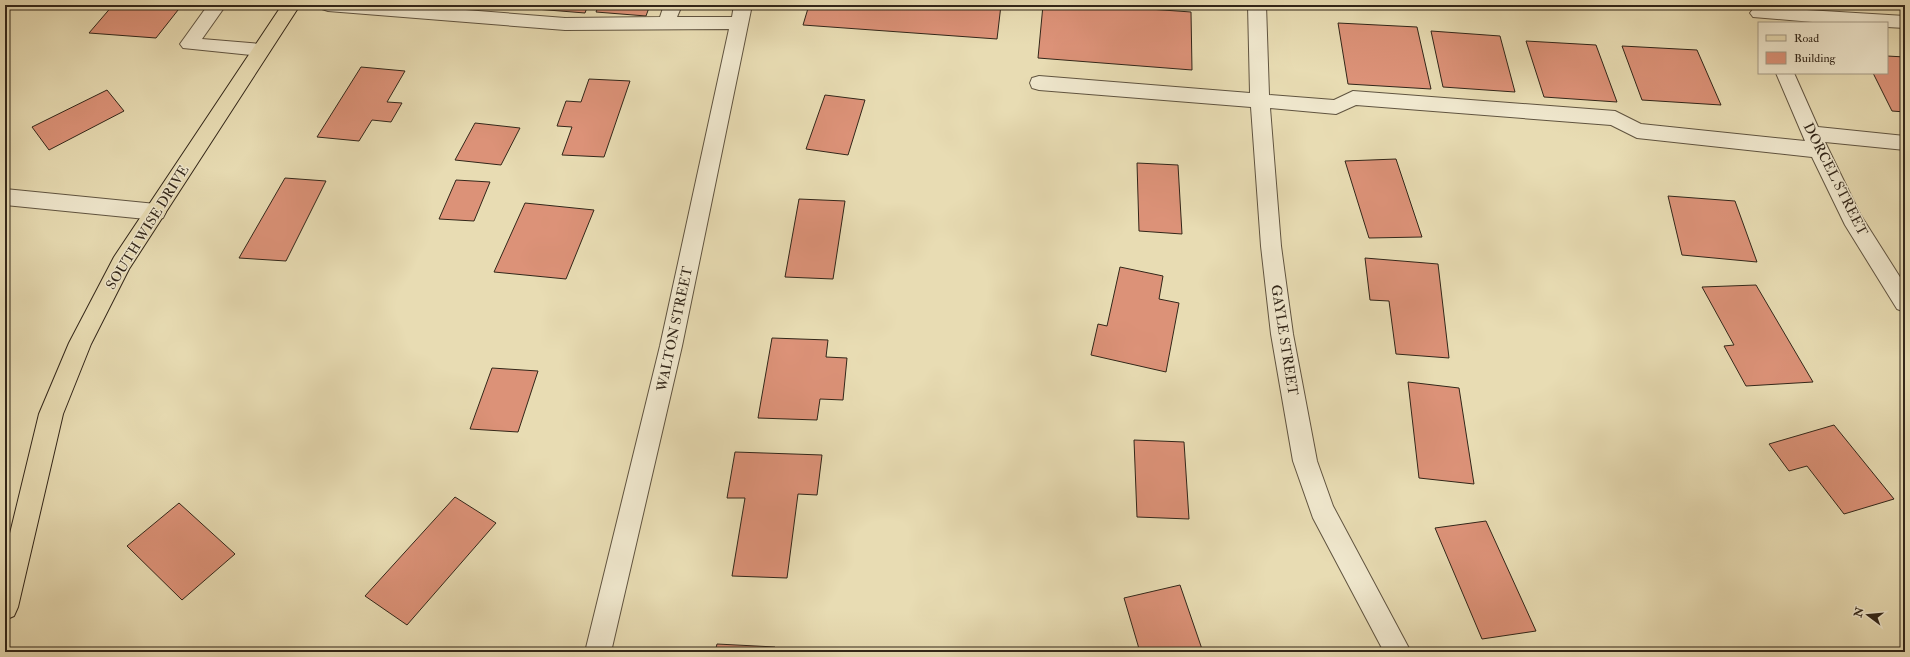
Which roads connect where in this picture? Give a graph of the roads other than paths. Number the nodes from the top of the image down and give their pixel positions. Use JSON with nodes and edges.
{"nodes":[{"id":1,"x":216,"y":5,"type":"edge"},
{"id":2,"x":291,"y":5,"type":"edge"},
{"id":3,"x":328,"y":5,"type":"edge"},
{"id":4,"x":673,"y":5,"type":"edge"},
{"id":5,"x":1257,"y":5,"type":"edge"},
{"id":6,"x":741,"y":14,"type":"edge"},
{"id":7,"x":1759,"y":14,"type":"edge"},
{"id":8,"x":1905,"y":22,"type":"edge"},
{"id":9,"x":666,"y":24,"type":"junction"},
{"id":10,"x":261,"y":50,"type":"junction"},
{"id":11,"x":1785,"y":74,"type":"edge"},
{"id":12,"x":1039,"y":84,"type":"dead end"},
{"id":13,"x":1260,"y":101,"type":"junction"},
{"id":14,"x":1816,"y":142,"type":"junction"},
{"id":15,"x":1905,"y":143,"type":"edge"},
{"id":16,"x":5,"y":197,"type":"edge"},
{"id":17,"x":156,"y":212,"type":"junction"},
{"id":18,"x":1905,"y":303,"type":"edge"},
{"id":19,"x":5,"y":607,"type":"edge"},
{"id":20,"x":598,"y":652,"type":"edge"},
{"id":21,"x":1398,"y":652,"type":"edge"}],
"edges":[{"from":1,"to":10,"type":"street"},
{"from":2,"to":10,"type":"main road","name":"SOUTH WISE DRIVE"},
{"from":3,"to":9,"type":"street"},
{"from":4,"to":9,"type":"street"},
{"from":5,"to":13,"type":"street","name":"GAYLE STREET"},
{"from":6,"to":9,"type":"street"},
{"from":6,"to":20,"type":"street","name":"WALTON STREET"},
{"from":7,"to":8,"type":"street"},
{"from":10,"to":17,"type":"main road","name":"SOUTH WISE DRIVE"},
{"from":11,"to":14,"type":"street","name":"DORCEL STREET"},
{"from":12,"to":13,"type":"street"},
{"from":13,"to":14,"type":"street"},
{"from":13,"to":21,"type":"street","name":"GAYLE STREET"},
{"from":14,"to":15,"type":"street"},
{"from":14,"to":18,"type":"street","name":"DORCEL STREET"},
{"from":16,"to":17,"type":"street"},
{"from":17,"to":19,"type":"main road","name":"SOUTH WISE DRIVE"}]}
